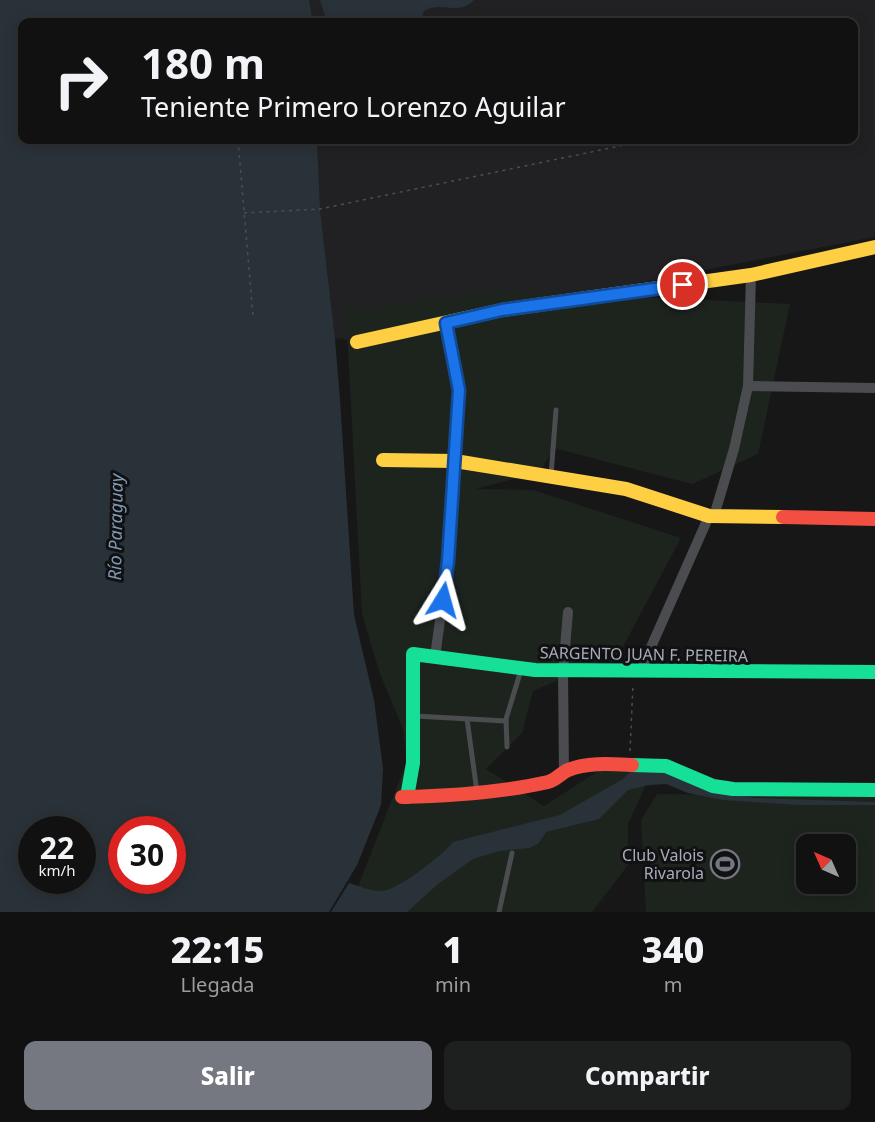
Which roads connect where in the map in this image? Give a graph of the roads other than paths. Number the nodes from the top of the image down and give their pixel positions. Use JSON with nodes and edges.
{"nodes":[{"id":1,"x":875,"y":247,"type":"edge"},
{"id":2,"x":751,"y":275,"type":"junction"},
{"id":3,"x":446,"y":323,"type":"junction"},
{"id":4,"x":357,"y":342,"type":"dead end"},
{"id":5,"x":748,"y":386,"type":"junction"},
{"id":6,"x":875,"y":388,"type":"edge"},
{"id":7,"x":556,"y":410,"type":"dead end"},
{"id":8,"x":383,"y":460,"type":"dead end"},
{"id":9,"x":455,"y":461,"type":"junction"},
{"id":10,"x":551,"y":476,"type":"junction"},
{"id":11,"x":712,"y":516,"type":"junction"},
{"id":12,"x":875,"y":519,"type":"edge"},
{"id":13,"x":568,"y":612,"type":"dead end"},
{"id":14,"x":435,"y":657,"type":"junction"},
{"id":15,"x":521,"y":668,"type":"junction"},
{"id":16,"x":563,"y":671,"type":"junction"},
{"id":17,"x":637,"y":672,"type":"junction"},
{"id":18,"x":875,"y":672,"type":"edge"},
{"id":19,"x":413,"y":716,"type":"junction"},
{"id":20,"x":467,"y":719,"type":"junction"},
{"id":21,"x":506,"y":721,"type":"junction"},
{"id":22,"x":507,"y":747,"type":"dead end"},
{"id":23,"x":564,"y":772,"type":"junction"},
{"id":24,"x":875,"y":790,"type":"edge"},
{"id":25,"x":478,"y":794,"type":"junction"},
{"id":26,"x":512,"y":853,"type":"dead end"},
{"id":27,"x":499,"y":912,"type":"edge"}],
"edges":[{"from":1,"to":2,"type":"street"},
{"from":2,"to":3,"type":"street"},
{"from":2,"to":5,"type":"street"},
{"from":3,"to":4,"type":"street"},
{"from":3,"to":9,"type":"street"},
{"from":5,"to":6,"type":"street"},
{"from":5,"to":11,"type":"street"},
{"from":7,"to":10,"type":"lane"},
{"from":8,"to":9,"type":"street"},
{"from":9,"to":10,"type":"street"},
{"from":9,"to":14,"type":"street"},
{"from":10,"to":11,"type":"street"},
{"from":11,"to":12,"type":"street"},
{"from":11,"to":17,"type":"street"},
{"from":13,"to":16,"type":"street"},
{"from":14,"to":15,"type":"street","name":"SARGENTO JUAN F. PEREIRA"},
{"from":14,"to":19,"type":"street","name":"SARGENTO JUAN F. PEREIRA"},
{"from":15,"to":16,"type":"street","name":"SARGENTO JUAN F. PEREIRA"},
{"from":15,"to":21,"type":"lane"},
{"from":16,"to":17,"type":"street","name":"SARGENTO JUAN F. PEREIRA"},
{"from":16,"to":23,"type":"street"},
{"from":17,"to":18,"type":"street","name":"SARGENTO JUAN F. PEREIRA"},
{"from":19,"to":20,"type":"lane"},
{"from":19,"to":25,"type":"street"},
{"from":20,"to":21,"type":"lane"},
{"from":20,"to":25,"type":"lane"},
{"from":21,"to":22,"type":"lane"},
{"from":23,"to":24,"type":"street"},
{"from":23,"to":25,"type":"street"},
{"from":26,"to":27,"type":"lane"}]}
